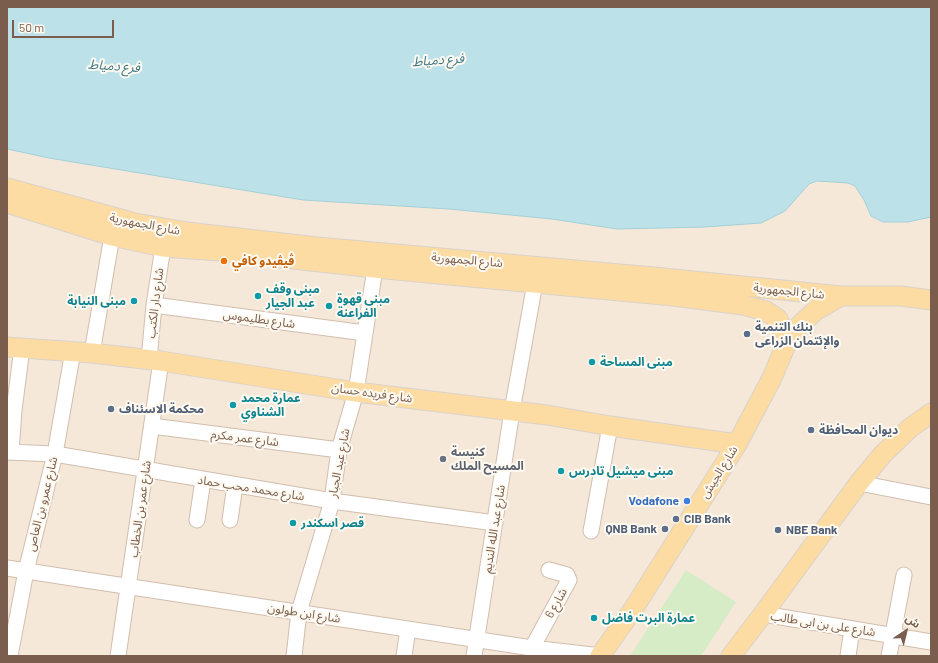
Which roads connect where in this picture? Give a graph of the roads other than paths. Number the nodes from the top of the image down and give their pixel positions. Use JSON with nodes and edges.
{"nodes":[{"id":1,"x":7,"y":188,"type":"edge"},
{"id":2,"x":7,"y":203,"type":"edge"},
{"id":3,"x":7,"y":211,"type":"edge"},
{"id":4,"x":46,"y":216,"type":"junction"},
{"id":5,"x":112,"y":236,"type":"junction"},
{"id":6,"x":162,"y":247,"type":"junction"},
{"id":7,"x":375,"y":268,"type":"junction"},
{"id":8,"x":535,"y":283,"type":"junction"},
{"id":9,"x":841,"y":296,"type":"junction"},
{"id":10,"x":931,"y":300,"type":"edge"},
{"id":11,"x":154,"y":305,"type":"junction"},
{"id":12,"x":365,"y":333,"type":"junction"},
{"id":13,"x":14,"y":348,"type":"edge"},
{"id":14,"x":785,"y":348,"type":"junction"},
{"id":15,"x":73,"y":351,"type":"junction"},
{"id":16,"x":92,"y":353,"type":"junction"},
{"id":17,"x":155,"y":361,"type":"junction"},
{"id":18,"x":356,"y":392,"type":"junction"},
{"id":19,"x":10,"y":410,"type":"edge"},
{"id":20,"x":512,"y":411,"type":"junction"},
{"id":21,"x":931,"y":413,"type":"edge"},
{"id":22,"x":152,"y":426,"type":"junction"},
{"id":23,"x":610,"y":426,"type":"junction"},
{"id":24,"x":737,"y":444,"type":"junction"},
{"id":25,"x":339,"y":450,"type":"junction"},
{"id":26,"x":9,"y":452,"type":"edge"},
{"id":27,"x":55,"y":454,"type":"junction"},
{"id":28,"x":146,"y":470,"type":"junction"},
{"id":29,"x":203,"y":480,"type":"junction"},
{"id":30,"x":859,"y":483,"type":"junction"},
{"id":31,"x":235,"y":485,"type":"junction"},
{"id":32,"x":931,"y":497,"type":"edge"},
{"id":33,"x":332,"y":501,"type":"junction"},
{"id":34,"x":197,"y":520,"type":"dead end"},
{"id":35,"x":230,"y":520,"type":"dead end"},
{"id":36,"x":495,"y":522,"type":"junction"},
{"id":37,"x":591,"y":532,"type":"dead end"},
{"id":38,"x":7,"y":568,"type":"edge"},
{"id":39,"x":549,"y":570,"type":"dead end"},
{"id":40,"x":26,"y":571,"type":"junction"},
{"id":41,"x":904,"y":575,"type":"dead end"},
{"id":42,"x":129,"y":586,"type":"junction"},
{"id":43,"x":299,"y":612,"type":"junction"},
{"id":44,"x":763,"y":614,"type":"junction"},
{"id":45,"x":408,"y":629,"type":"junction"},
{"id":46,"x":852,"y":629,"type":"junction"},
{"id":47,"x":893,"y":636,"type":"junction"},
{"id":48,"x":477,"y":640,"type":"junction"},
{"id":49,"x":931,"y":642,"type":"edge"},
{"id":50,"x":532,"y":648,"type":"junction"},
{"id":51,"x":10,"y":656,"type":"edge"},
{"id":52,"x":118,"y":656,"type":"edge"},
{"id":53,"x":294,"y":656,"type":"edge"},
{"id":54,"x":404,"y":656,"type":"edge"},
{"id":55,"x":474,"y":656,"type":"edge"},
{"id":56,"x":600,"y":656,"type":"edge"},
{"id":57,"x":731,"y":656,"type":"edge"},
{"id":58,"x":848,"y":656,"type":"edge"},
{"id":59,"x":889,"y":656,"type":"edge"}],
"edges":[{"from":1,"to":9,"type":"main road","name":"شارع الجمهورية"},
{"from":2,"to":4,"type":"main road","name":"شارع الجمهورية"},
{"from":3,"to":4,"type":"street"},
{"from":4,"to":5,"type":"main road","name":"شارع الجمهورية"},
{"from":5,"to":6,"type":"main road","name":"شارع الجمهورية"},
{"from":5,"to":16,"type":"street"},
{"from":6,"to":7,"type":"main road","name":"شارع الجمهورية"},
{"from":6,"to":11,"type":"street","name":"شارع دار الكتب"},
{"from":7,"to":8,"type":"main road","name":"شارع الجمهورية"},
{"from":7,"to":12,"type":"street","name":"شارع عبد الجبار"},
{"from":8,"to":14,"type":"main road","name":"شارع الجمهورية"},
{"from":8,"to":20,"type":"street","name":"شارع عبد الله النديم"},
{"from":9,"to":10,"type":"main road","name":"شارع الجمهورية"},
{"from":9,"to":14,"type":"main road","name":"شارع الجيش"},
{"from":11,"to":12,"type":"street","name":"شارع بطليموس"},
{"from":11,"to":17,"type":"street","name":"شارع دار الكتب"},
{"from":12,"to":18,"type":"street","name":"شارع عبد الجبار"},
{"from":13,"to":15,"type":"main road","name":"شارع فريده حسان"},
{"from":13,"to":19,"type":"street"},
{"from":14,"to":24,"type":"main road","name":"شارع الجيش"},
{"from":15,"to":16,"type":"main road","name":"شارع فريده حسان"},
{"from":15,"to":27,"type":"street","name":"شارع عمرو بن العاص"},
{"from":16,"to":17,"type":"main road","name":"شارع فريده حسان"},
{"from":17,"to":18,"type":"main road","name":"شارع فريده حسان"},
{"from":17,"to":22,"type":"street","name":"شارع عمر بن الخطاب"},
{"from":18,"to":20,"type":"main road","name":"شارع فريده حسان"},
{"from":18,"to":25,"type":"street","name":"شارع عبد الجبار"},
{"from":19,"to":26,"type":"street"},
{"from":20,"to":23,"type":"main road","name":"شارع فريده حسان"},
{"from":20,"to":36,"type":"street","name":"شارع عبد الله النديم"},
{"from":21,"to":30,"type":"main road"},
{"from":22,"to":25,"type":"street","name":"شارع عمر مكرم"},
{"from":22,"to":28,"type":"street","name":"شارع عمر بن الخطاب"},
{"from":23,"to":24,"type":"main road","name":"شارع فريده حسان"},
{"from":23,"to":37,"type":"street"},
{"from":24,"to":56,"type":"main road","name":"شارع الجيش"},
{"from":25,"to":33,"type":"street","name":"شارع عبد الجبار"},
{"from":26,"to":27,"type":"street","name":"شارع محمد محب حماد"},
{"from":27,"to":28,"type":"street","name":"شارع محمد محب حماد"},
{"from":27,"to":40,"type":"street","name":"شارع عمرو بن العاص"},
{"from":28,"to":29,"type":"street","name":"شارع محمد محب حماد"},
{"from":28,"to":42,"type":"street","name":"شارع عمر بن الخطاب"},
{"from":29,"to":31,"type":"street","name":"شارع محمد محب حماد"},
{"from":29,"to":34,"type":"street"},
{"from":30,"to":32,"type":"street"},
{"from":30,"to":44,"type":"main road"},
{"from":31,"to":33,"type":"street","name":"شارع محمد محب حماد"},
{"from":31,"to":35,"type":"street"},
{"from":33,"to":36,"type":"street","name":"شارع محمد محب حماد"},
{"from":33,"to":43,"type":"street","name":"شارع عبد الجبار"},
{"from":36,"to":48,"type":"street","name":"شارع عبد الله النديم"},
{"from":38,"to":40,"type":"street","name":"شارع ابن طولون"},
{"from":39,"to":50,"type":"street","name":"شارع 6"},
{"from":40,"to":42,"type":"street","name":"شارع ابن طولون"},
{"from":40,"to":51,"type":"street","name":"شارع عمرو بن العاص"},
{"from":41,"to":47,"type":"street"},
{"from":42,"to":43,"type":"street","name":"شارع ابن طولون"},
{"from":42,"to":52,"type":"street","name":"شارع عمر بن الخطاب"},
{"from":43,"to":45,"type":"street","name":"شارع ابن طولون"},
{"from":43,"to":53,"type":"street","name":"شارع عبد الجبار"},
{"from":44,"to":46,"type":"street","name":"شارع على بن ابى طالب"},
{"from":44,"to":57,"type":"main road"},
{"from":45,"to":48,"type":"street","name":"شارع ابن طولون"},
{"from":45,"to":54,"type":"street"},
{"from":46,"to":47,"type":"street","name":"شارع على بن ابى طالب"},
{"from":46,"to":58,"type":"street"},
{"from":47,"to":49,"type":"street","name":"شارع على بن ابى طالب"},
{"from":47,"to":59,"type":"street"},
{"from":48,"to":50,"type":"street","name":"شارع ابن طولون"},
{"from":48,"to":55,"type":"street","name":"شارع عبد الله النديم"},
{"from":50,"to":56,"type":"street","name":"شارع ابن طولون"}]}
